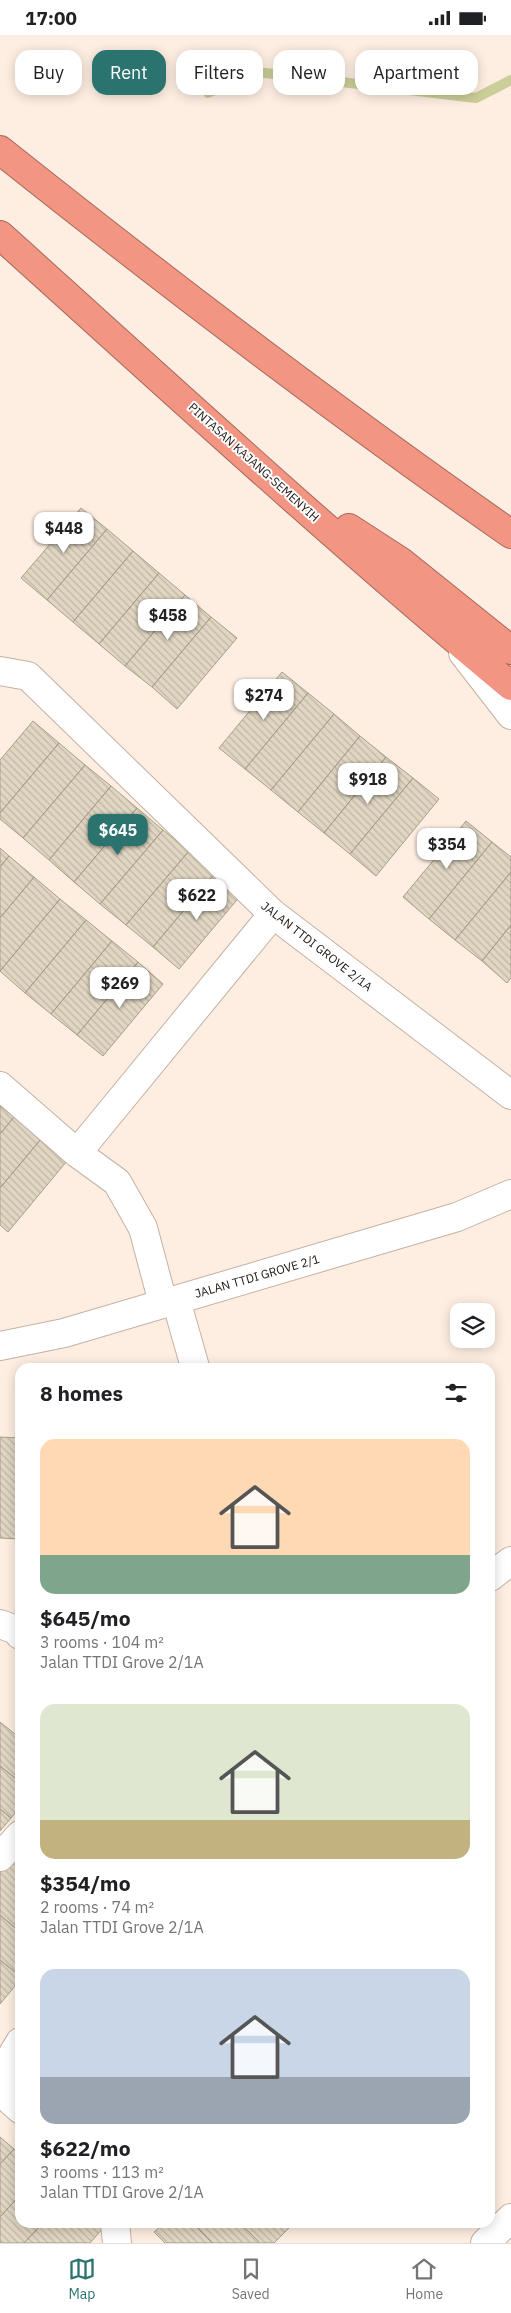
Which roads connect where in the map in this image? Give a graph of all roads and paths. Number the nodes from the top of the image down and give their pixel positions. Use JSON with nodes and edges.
{"nodes":[{"id":1,"x":0,"y":151,"type":"edge"},
{"id":2,"x":0,"y":235,"type":"edge"},
{"id":3,"x":278,"y":484,"type":"junction"},
{"id":4,"x":511,"y":534,"type":"edge"},
{"id":5,"x":448,"y":634,"type":"junction"},
{"id":6,"x":511,"y":651,"type":"edge"},
{"id":7,"x":0,"y":671,"type":"edge"},
{"id":8,"x":511,"y":686,"type":"edge"},
{"id":9,"x":511,"y":715,"type":"edge"},
{"id":10,"x":273,"y":914,"type":"junction"},
{"id":11,"x":0,"y":1087,"type":"edge"},
{"id":12,"x":511,"y":1095,"type":"edge"},
{"id":13,"x":77,"y":1153,"type":"junction"},
{"id":14,"x":511,"y":1194,"type":"edge"},
{"id":15,"x":170,"y":1301,"type":"junction"},
{"id":16,"x":0,"y":1346,"type":"edge"},
{"id":17,"x":193,"y":1363,"type":"edge"},
{"id":18,"x":511,"y":1561,"type":"edge"},
{"id":19,"x":495,"y":1573,"type":"edge"},
{"id":20,"x":0,"y":1624,"type":"edge"},
{"id":21,"x":15,"y":1630,"type":"edge"},
{"id":22,"x":15,"y":1840,"type":"edge"},
{"id":23,"x":0,"y":1857,"type":"edge"},
{"id":24,"x":15,"y":2050,"type":"edge"},
{"id":25,"x":15,"y":2104,"type":"edge"},
{"id":26,"x":511,"y":2218,"type":"edge"},
{"id":27,"x":116,"y":2228,"type":"edge"},
{"id":28,"x":117,"y":2243,"type":"edge"},
{"id":29,"x":485,"y":2243,"type":"edge"}],
"edges":[{"from":1,"to":4,"type":"highway"},
{"from":2,"to":3,"type":"highway","name":"PINTASAN KAJANG-SEMENYIH"},
{"from":3,"to":5,"type":"highway","name":"PINTASAN KAJANG-SEMENYIH"},
{"from":3,"to":6,"type":"highway"},
{"from":5,"to":8,"type":"highway","name":"PINTASAN KAJANG-SEMENYIH"},
{"from":5,"to":9,"type":"street"},
{"from":7,"to":10,"type":"street","name":"JALAN TTDI GROVE 2/1A"},
{"from":10,"to":12,"type":"street","name":"JALAN TTDI GROVE 2/1A"},
{"from":10,"to":13,"type":"street"},
{"from":11,"to":13,"type":"street"},
{"from":13,"to":15,"type":"street"},
{"from":14,"to":15,"type":"street","name":"JALAN TTDI GROVE 2/1"},
{"from":15,"to":16,"type":"street","name":"JALAN TTDI GROVE 2/1"},
{"from":15,"to":17,"type":"street"},
{"from":18,"to":19,"type":"street"},
{"from":20,"to":21,"type":"street"},
{"from":22,"to":23,"type":"street"},
{"from":24,"to":25,"type":"street"},
{"from":26,"to":29,"type":"street"},
{"from":27,"to":28,"type":"street"}]}
